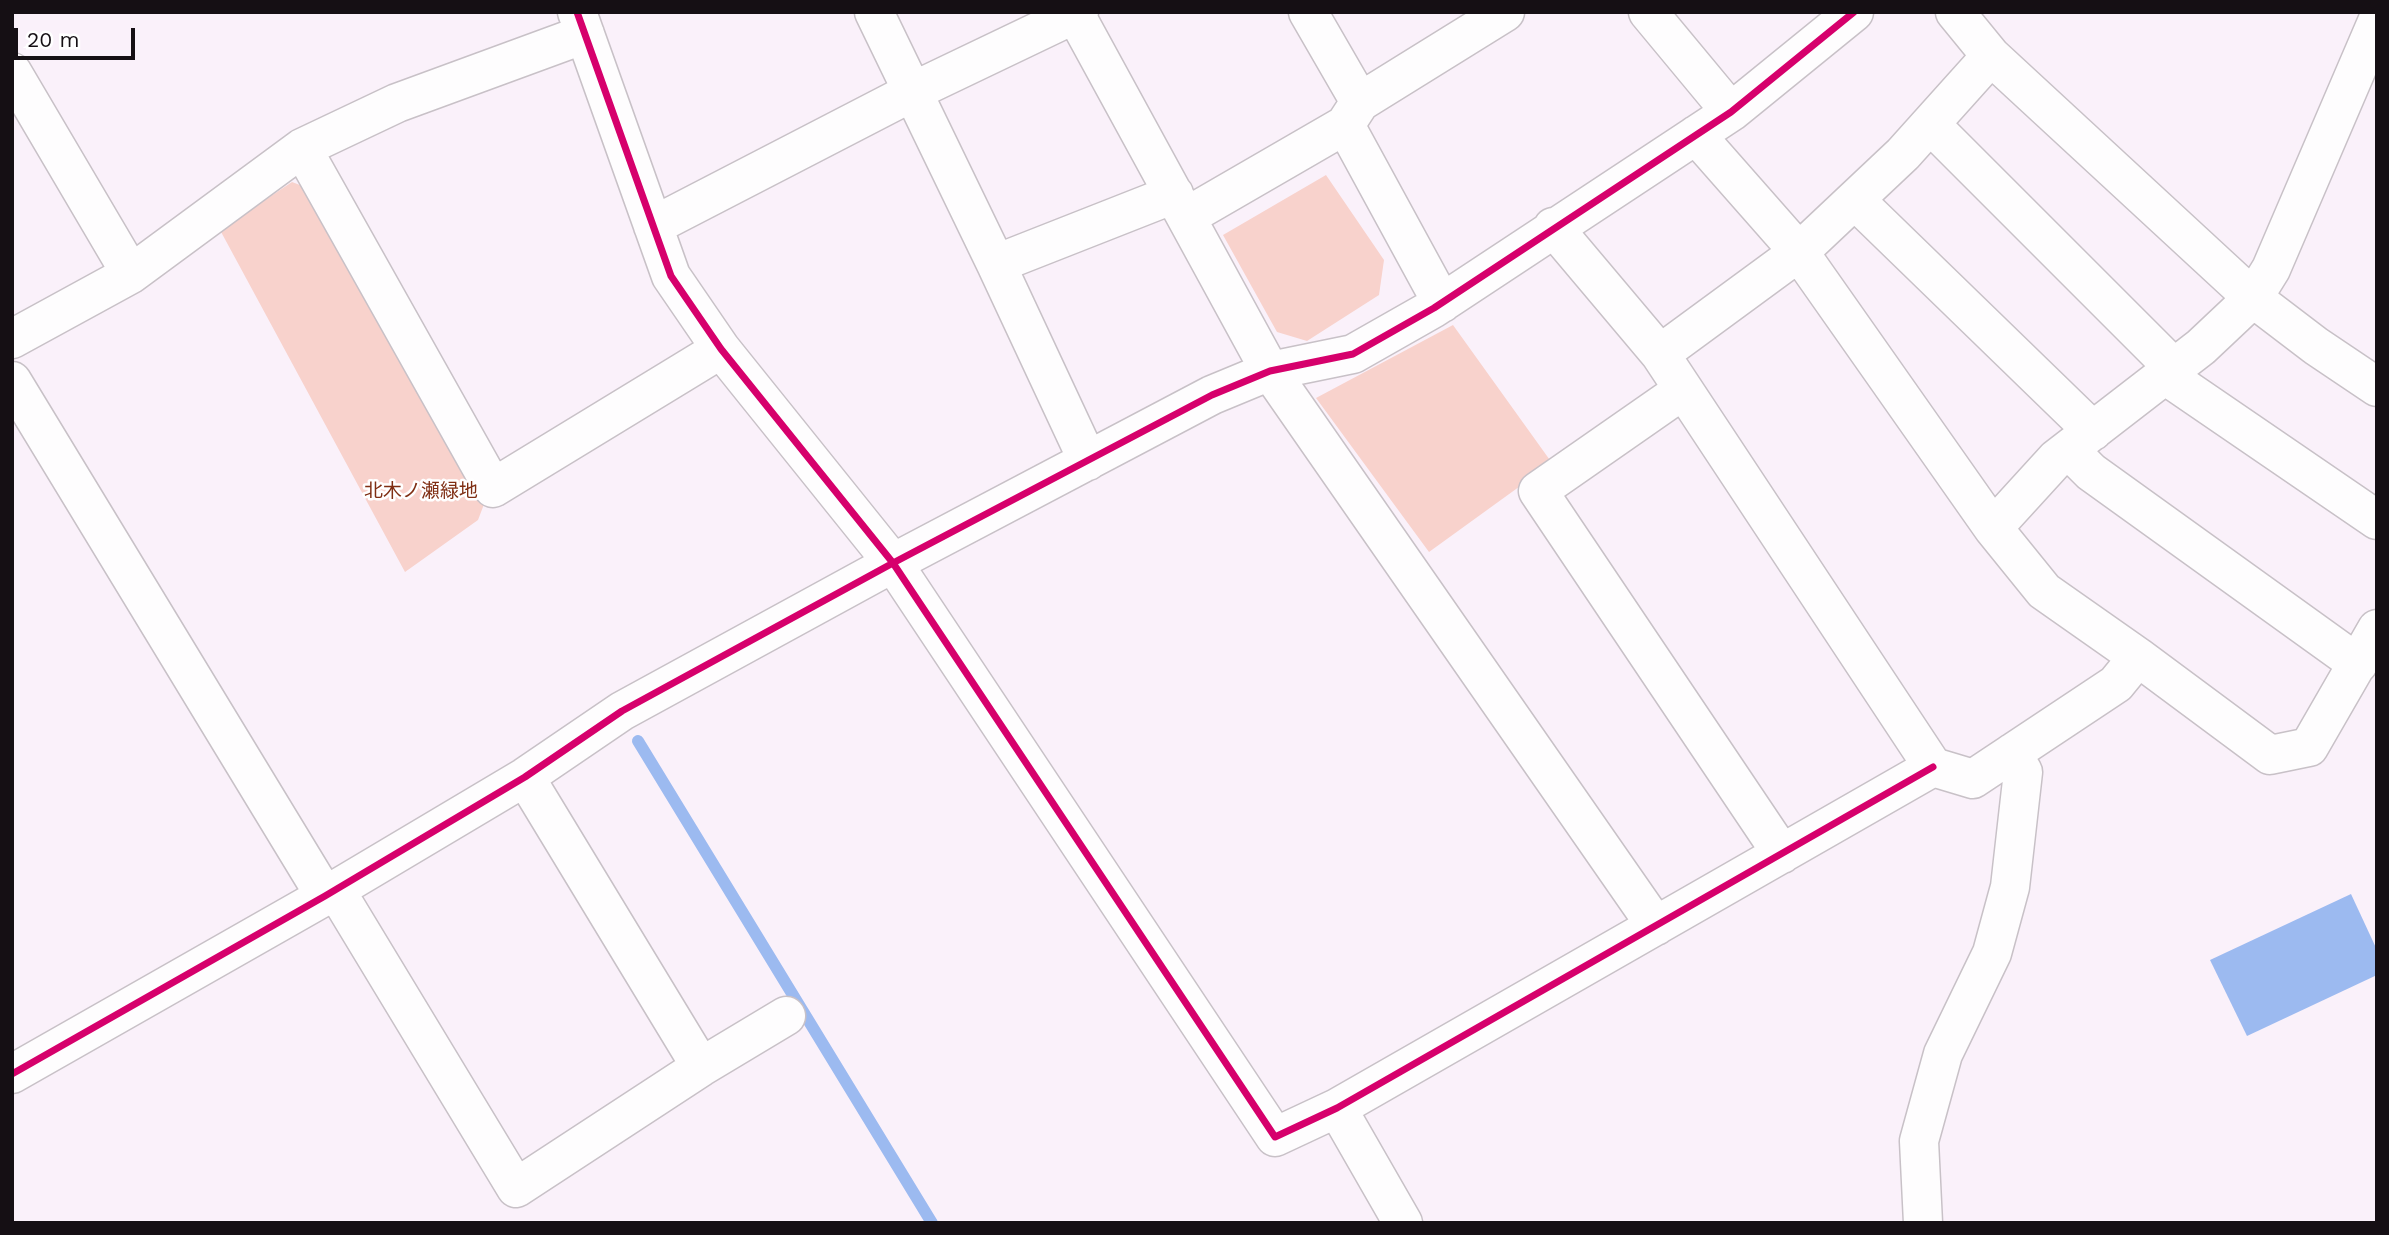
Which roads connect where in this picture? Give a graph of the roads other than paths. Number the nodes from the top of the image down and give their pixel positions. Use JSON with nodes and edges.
{"nodes":[{"id":1,"x":874,"y":12,"type":"edge"},
{"id":2,"x":1308,"y":12,"type":"edge"},
{"id":3,"x":1505,"y":12,"type":"edge"},
{"id":4,"x":1648,"y":12,"type":"edge"},
{"id":5,"x":1854,"y":12,"type":"edge"},
{"id":6,"x":1955,"y":12,"type":"edge"},
{"id":7,"x":1076,"y":13,"type":"edge"},
{"id":8,"x":2377,"y":22,"type":"edge"},
{"id":9,"x":581,"y":23,"type":"edge"},
{"id":10,"x":1991,"y":56,"type":"junction"},
{"id":11,"x":12,"y":72,"type":"edge"},
{"id":12,"x":914,"y":91,"type":"junction"},
{"id":13,"x":1731,"y":112,"type":"junction"},
{"id":14,"x":1352,"y":113,"type":"junction"},
{"id":15,"x":1930,"y":124,"type":"junction"},
{"id":16,"x":1696,"y":135,"type":"junction"},
{"id":17,"x":302,"y":148,"type":"junction"},
{"id":18,"x":1855,"y":200,"type":"junction"},
{"id":19,"x":1180,"y":205,"type":"junction"},
{"id":20,"x":653,"y":226,"type":"junction"},
{"id":21,"x":1553,"y":227,"type":"junction"},
{"id":22,"x":1799,"y":252,"type":"junction"},
{"id":23,"x":996,"y":264,"type":"junction"},
{"id":24,"x":131,"y":274,"type":"junction"},
{"id":25,"x":2253,"y":298,"type":"junction"},
{"id":26,"x":1442,"y":303,"type":"junction"},
{"id":27,"x":12,"y":339,"type":"edge"},
{"id":28,"x":721,"y":349,"type":"junction"},
{"id":29,"x":1660,"y":354,"type":"junction"},
{"id":30,"x":1270,"y":371,"type":"junction"},
{"id":31,"x":2170,"y":371,"type":"junction"},
{"id":32,"x":12,"y":381,"type":"edge"},
{"id":33,"x":2377,"y":387,"type":"edge"},
{"id":34,"x":1683,"y":390,"type":"junction"},
{"id":35,"x":2081,"y":440,"type":"junction"},
{"id":36,"x":1088,"y":461,"type":"junction"},
{"id":37,"x":2377,"y":520,"type":"edge"},
{"id":38,"x":1993,"y":528,"type":"junction"},
{"id":39,"x":893,"y":563,"type":"junction"},
{"id":40,"x":2377,"y":629,"type":"edge"},
{"id":41,"x":2138,"y":657,"type":"junction"},
{"id":42,"x":2358,"y":664,"type":"junction"},
{"id":43,"x":2012,"y":753,"type":"junction"},
{"id":44,"x":1933,"y":766,"type":"junction"},
{"id":45,"x":525,"y":777,"type":"junction"},
{"id":46,"x":1782,"y":854,"type":"junction"},
{"id":47,"x":330,"y":892,"type":"junction"},
{"id":48,"x":1656,"y":926,"type":"junction"},
{"id":49,"x":786,"y":1016,"type":"dead end"},
{"id":50,"x":701,"y":1067,"type":"junction"},
{"id":51,"x":12,"y":1074,"type":"edge"},
{"id":52,"x":1337,"y":1108,"type":"junction"},
{"id":53,"x":1403,"y":1223,"type":"edge"},
{"id":54,"x":1923,"y":1223,"type":"edge"}],
"edges":[{"from":1,"to":12,"type":"street"},
{"from":2,"to":14,"type":"street"},
{"from":3,"to":14,"type":"street"},
{"from":4,"to":13,"type":"street"},
{"from":5,"to":13,"type":"street"},
{"from":6,"to":10,"type":"street"},
{"from":7,"to":12,"type":"street"},
{"from":7,"to":19,"type":"street"},
{"from":8,"to":25,"type":"street"},
{"from":9,"to":17,"type":"street"},
{"from":9,"to":20,"type":"street"},
{"from":10,"to":15,"type":"street"},
{"from":10,"to":25,"type":"street"},
{"from":11,"to":24,"type":"street"},
{"from":12,"to":20,"type":"street"},
{"from":12,"to":23,"type":"street"},
{"from":13,"to":16,"type":"street"},
{"from":14,"to":19,"type":"street"},
{"from":14,"to":26,"type":"street"},
{"from":15,"to":18,"type":"street"},
{"from":15,"to":31,"type":"street"},
{"from":16,"to":21,"type":"street"},
{"from":16,"to":22,"type":"street"},
{"from":17,"to":24,"type":"street"},
{"from":17,"to":28,"type":"street"},
{"from":18,"to":22,"type":"street"},
{"from":18,"to":35,"type":"street"},
{"from":19,"to":23,"type":"street"},
{"from":19,"to":30,"type":"street"},
{"from":20,"to":28,"type":"street"},
{"from":21,"to":26,"type":"street"},
{"from":21,"to":29,"type":"street"},
{"from":22,"to":29,"type":"street"},
{"from":22,"to":38,"type":"street"},
{"from":23,"to":36,"type":"street"},
{"from":24,"to":27,"type":"street"},
{"from":25,"to":31,"type":"street"},
{"from":25,"to":33,"type":"street"},
{"from":26,"to":30,"type":"street"},
{"from":28,"to":39,"type":"street"},
{"from":29,"to":34,"type":"street"},
{"from":30,"to":36,"type":"street"},
{"from":30,"to":48,"type":"street"},
{"from":31,"to":35,"type":"street"},
{"from":31,"to":37,"type":"street"},
{"from":32,"to":47,"type":"street"},
{"from":34,"to":44,"type":"street"},
{"from":34,"to":46,"type":"street"},
{"from":35,"to":38,"type":"street"},
{"from":35,"to":42,"type":"street"},
{"from":36,"to":39,"type":"street"},
{"from":38,"to":41,"type":"street"},
{"from":39,"to":45,"type":"street"},
{"from":39,"to":52,"type":"street"},
{"from":40,"to":42,"type":"street"},
{"from":41,"to":42,"type":"street"},
{"from":41,"to":43,"type":"street"},
{"from":43,"to":44,"type":"street"},
{"from":43,"to":54,"type":"street"},
{"from":44,"to":46,"type":"street"},
{"from":45,"to":47,"type":"street"},
{"from":45,"to":50,"type":"street"},
{"from":46,"to":48,"type":"street"},
{"from":47,"to":50,"type":"street"},
{"from":47,"to":51,"type":"street"},
{"from":48,"to":52,"type":"street"},
{"from":49,"to":50,"type":"street"},
{"from":52,"to":53,"type":"street"}]}
